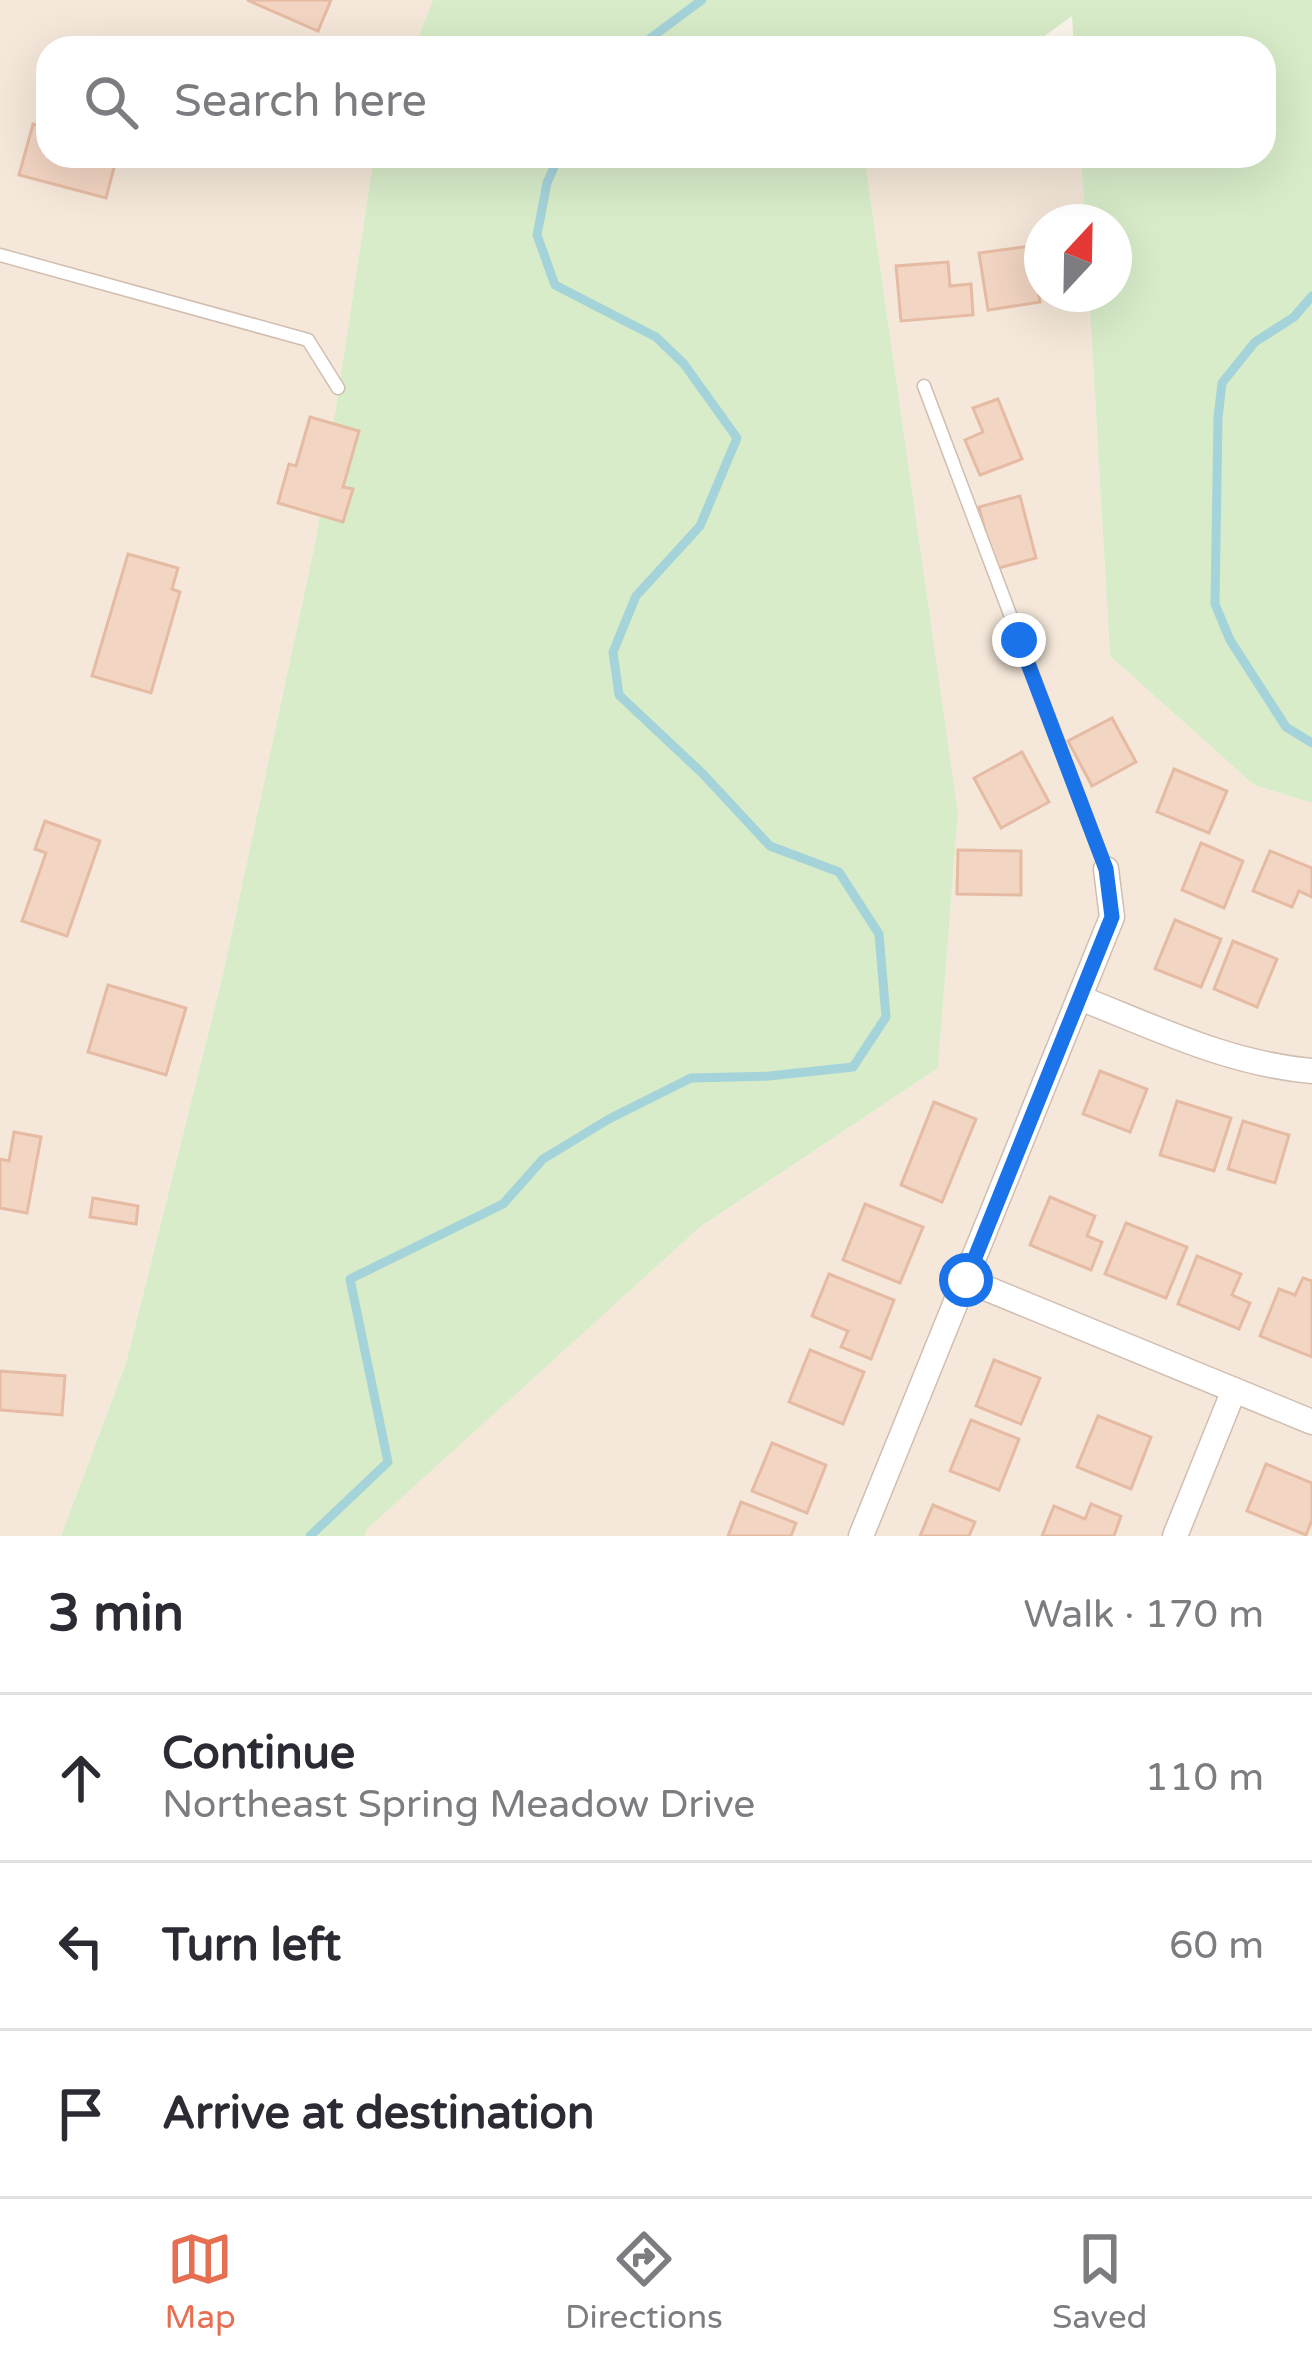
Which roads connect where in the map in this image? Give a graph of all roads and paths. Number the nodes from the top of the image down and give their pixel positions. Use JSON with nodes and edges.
{"nodes":[{"id":1,"x":0,"y":255,"type":"edge"},
{"id":2,"x":924,"y":386,"type":"dead end"},
{"id":3,"x":338,"y":388,"type":"dead end"},
{"id":4,"x":1106,"y":869,"type":"joint"},
{"id":5,"x":1080,"y":998,"type":"junction"},
{"id":6,"x":1312,"y":1071,"type":"edge"},
{"id":7,"x":966,"y":1280,"type":"junction"},
{"id":8,"x":1234,"y":1390,"type":"junction"},
{"id":9,"x":1312,"y":1422,"type":"edge"},
{"id":10,"x":861,"y":1536,"type":"edge"},
{"id":11,"x":1175,"y":1536,"type":"edge"}],
"edges":[{"from":1,"to":3,"type":"lane"},
{"from":2,"to":4,"type":"lane"},
{"from":4,"to":5,"type":"street"},
{"from":5,"to":6,"type":"street"},
{"from":5,"to":7,"type":"street"},
{"from":7,"to":8,"type":"street"},
{"from":7,"to":10,"type":"street"},
{"from":8,"to":9,"type":"street"},
{"from":8,"to":11,"type":"street"}]}
